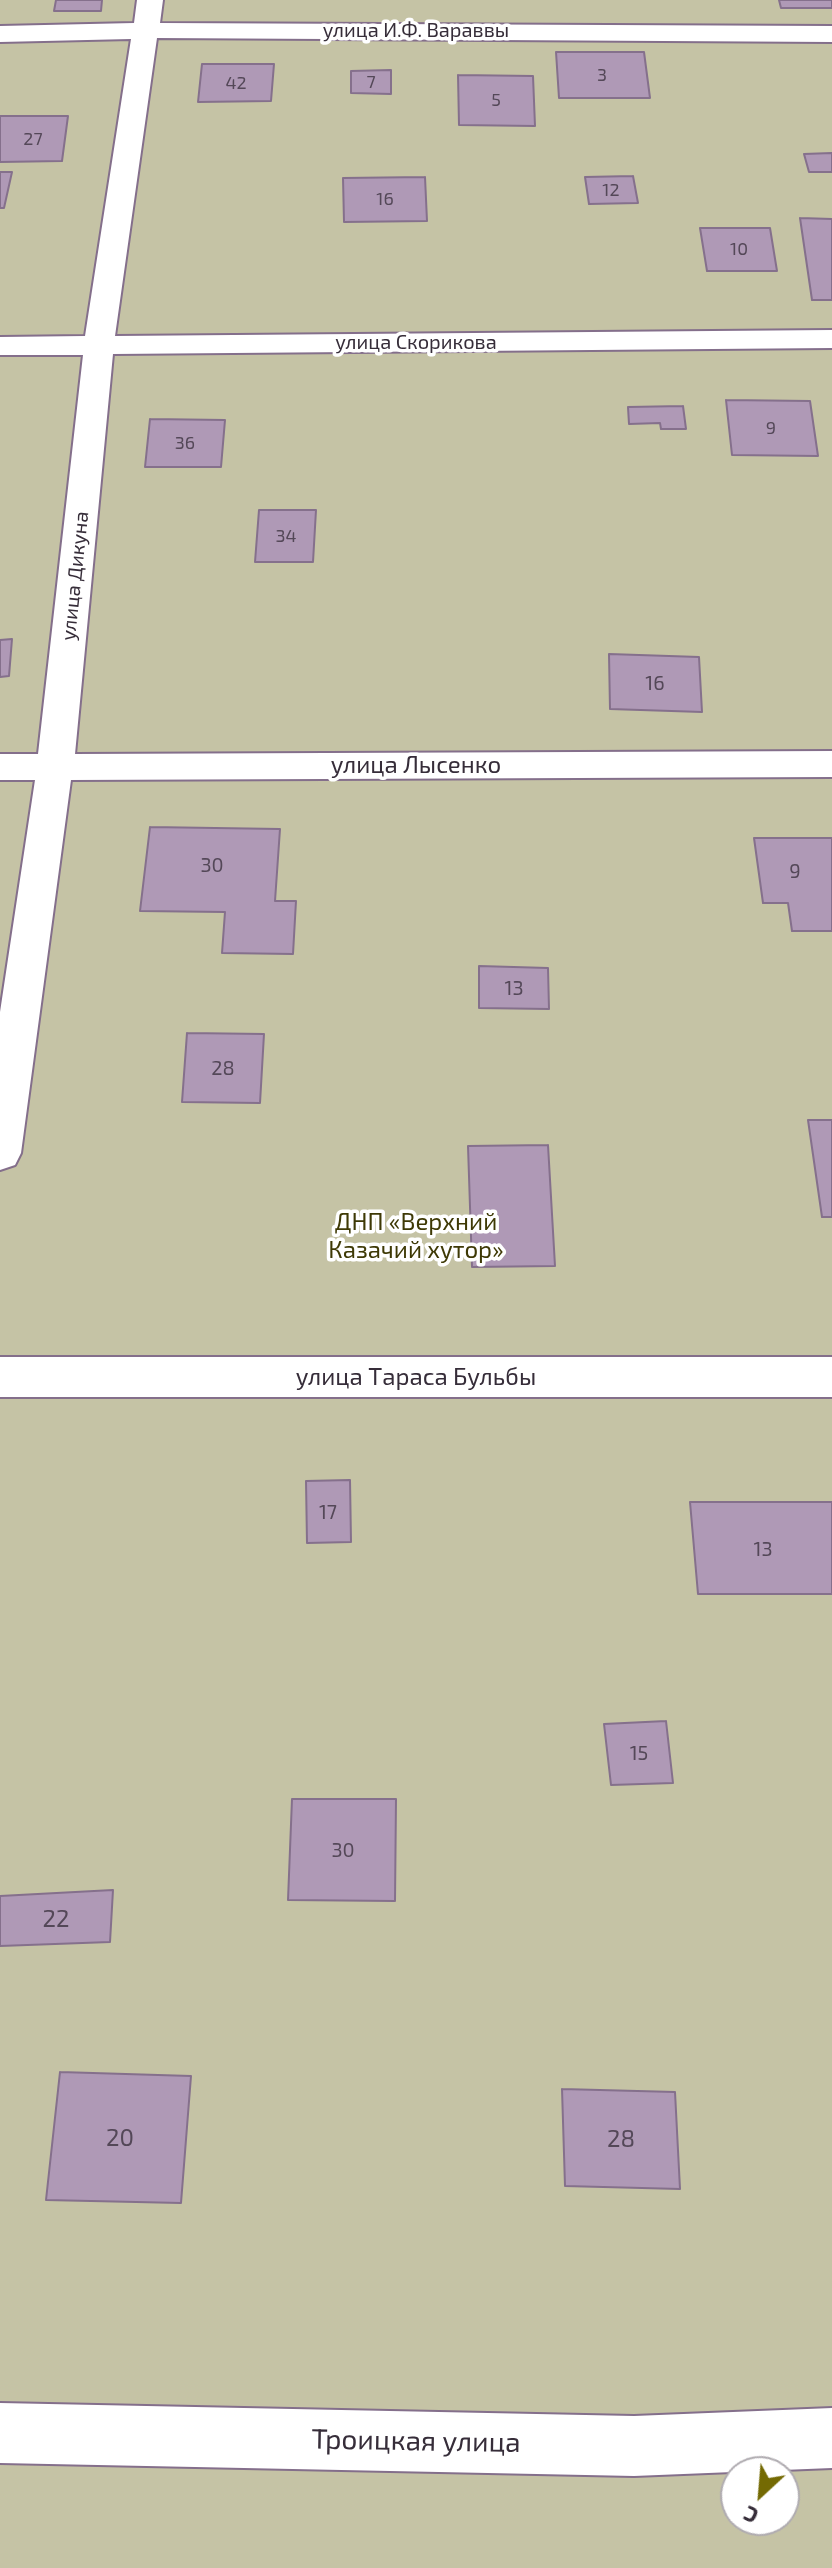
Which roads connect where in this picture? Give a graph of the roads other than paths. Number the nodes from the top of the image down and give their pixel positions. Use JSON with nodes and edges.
{"nodes":[{"id":1,"x":147,"y":16,"type":"edge"},
{"id":2,"x":0,"y":34,"type":"edge"},
{"id":3,"x":832,"y":34,"type":"edge"},
{"id":4,"x":832,"y":339,"type":"edge"},
{"id":5,"x":99,"y":344,"type":"junction"},
{"id":6,"x":0,"y":346,"type":"edge"},
{"id":7,"x":832,"y":764,"type":"edge"},
{"id":8,"x":55,"y":766,"type":"junction"},
{"id":9,"x":0,"y":767,"type":"edge"},
{"id":10,"x":0,"y":1153,"type":"edge"},
{"id":11,"x":0,"y":1377,"type":"edge"},
{"id":12,"x":832,"y":1377,"type":"edge"},
{"id":13,"x":0,"y":2433,"type":"edge"},
{"id":14,"x":832,"y":2438,"type":"edge"}],
"edges":[{"from":1,"to":2,"type":"street","name":"улица И.Ф. Вараввы"},
{"from":1,"to":3,"type":"street","name":"улица И.Ф. Вараввы"},
{"from":1,"to":5,"type":"street","name":"улица Дикуна"},
{"from":4,"to":5,"type":"street","name":"улица Скорикова"},
{"from":5,"to":6,"type":"street","name":"улица Скорикова"},
{"from":5,"to":8,"type":"street","name":"улица Дикуна"},
{"from":7,"to":8,"type":"street","name":"улица Лысенко"},
{"from":8,"to":9,"type":"street","name":"улица Лысенко"},
{"from":8,"to":10,"type":"street","name":"улица Дикуна"},
{"from":11,"to":12,"type":"street","name":"улица Тараса Бульбы"},
{"from":13,"to":14,"type":"street","name":"Троицкая улица"}]}
